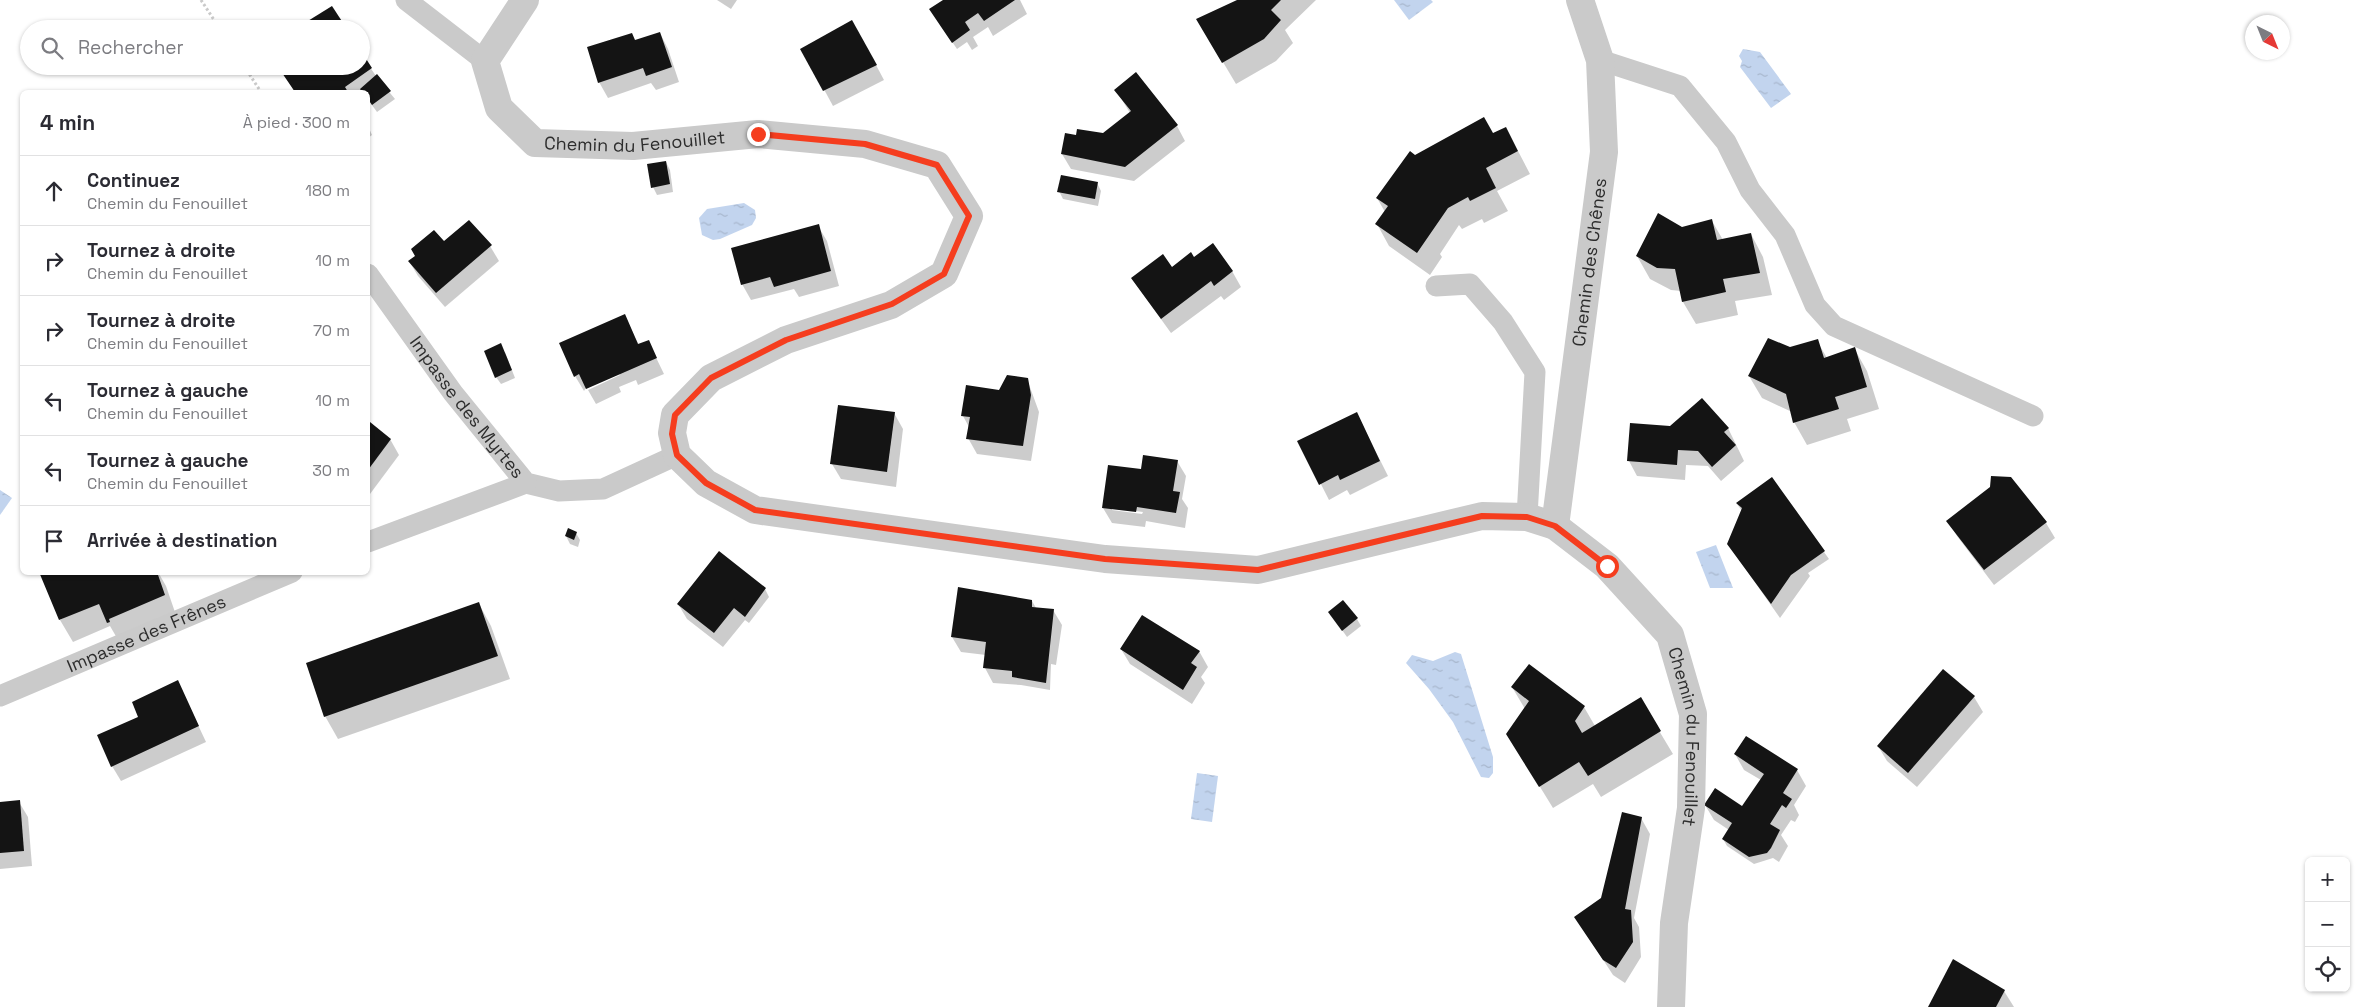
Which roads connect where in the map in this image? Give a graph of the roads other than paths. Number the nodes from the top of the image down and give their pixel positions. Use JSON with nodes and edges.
{"nodes":[{"id":1,"x":406,"y":0,"type":"edge"},
{"id":2,"x":525,"y":0,"type":"edge"},
{"id":3,"x":1580,"y":0,"type":"edge"},
{"id":4,"x":1600,"y":60,"type":"junction"},
{"id":5,"x":485,"y":61,"type":"junction"},
{"id":6,"x":370,"y":277,"type":"edge"},
{"id":7,"x":1436,"y":286,"type":"dead end"},
{"id":8,"x":2033,"y":416,"type":"dead end"},
{"id":9,"x":677,"y":455,"type":"junction"},
{"id":10,"x":526,"y":483,"type":"junction"},
{"id":11,"x":1527,"y":517,"type":"junction"},
{"id":12,"x":1555,"y":526,"type":"junction"},
{"id":13,"x":370,"y":541,"type":"edge"},
{"id":14,"x":285,"y":575,"type":"edge"},
{"id":15,"x":0,"y":696,"type":"edge"},
{"id":16,"x":1671,"y":1007,"type":"edge"}],
"edges":[{"from":1,"to":5,"type":"lane"},
{"from":2,"to":5,"type":"street"},
{"from":3,"to":4,"type":"street","name":"Chemin des Chênes"},
{"from":4,"to":8,"type":"lane"},
{"from":4,"to":12,"type":"street","name":"Chemin des Chênes"},
{"from":5,"to":9,"type":"street","name":"Chemin du Fenouillet"},
{"from":6,"to":10,"type":"lane","name":"Impasse des Myrtes"},
{"from":7,"to":11,"type":"lane"},
{"from":9,"to":10,"type":"lane","name":"Impasse des Myrtes"},
{"from":9,"to":11,"type":"street","name":"Chemin du Fenouillet"},
{"from":10,"to":13,"type":"lane"},
{"from":11,"to":12,"type":"street","name":"Chemin du Fenouillet"},
{"from":12,"to":16,"type":"street","name":"Chemin du Fenouillet"},
{"from":14,"to":15,"type":"lane","name":"Impasse des Frênes"}]}
